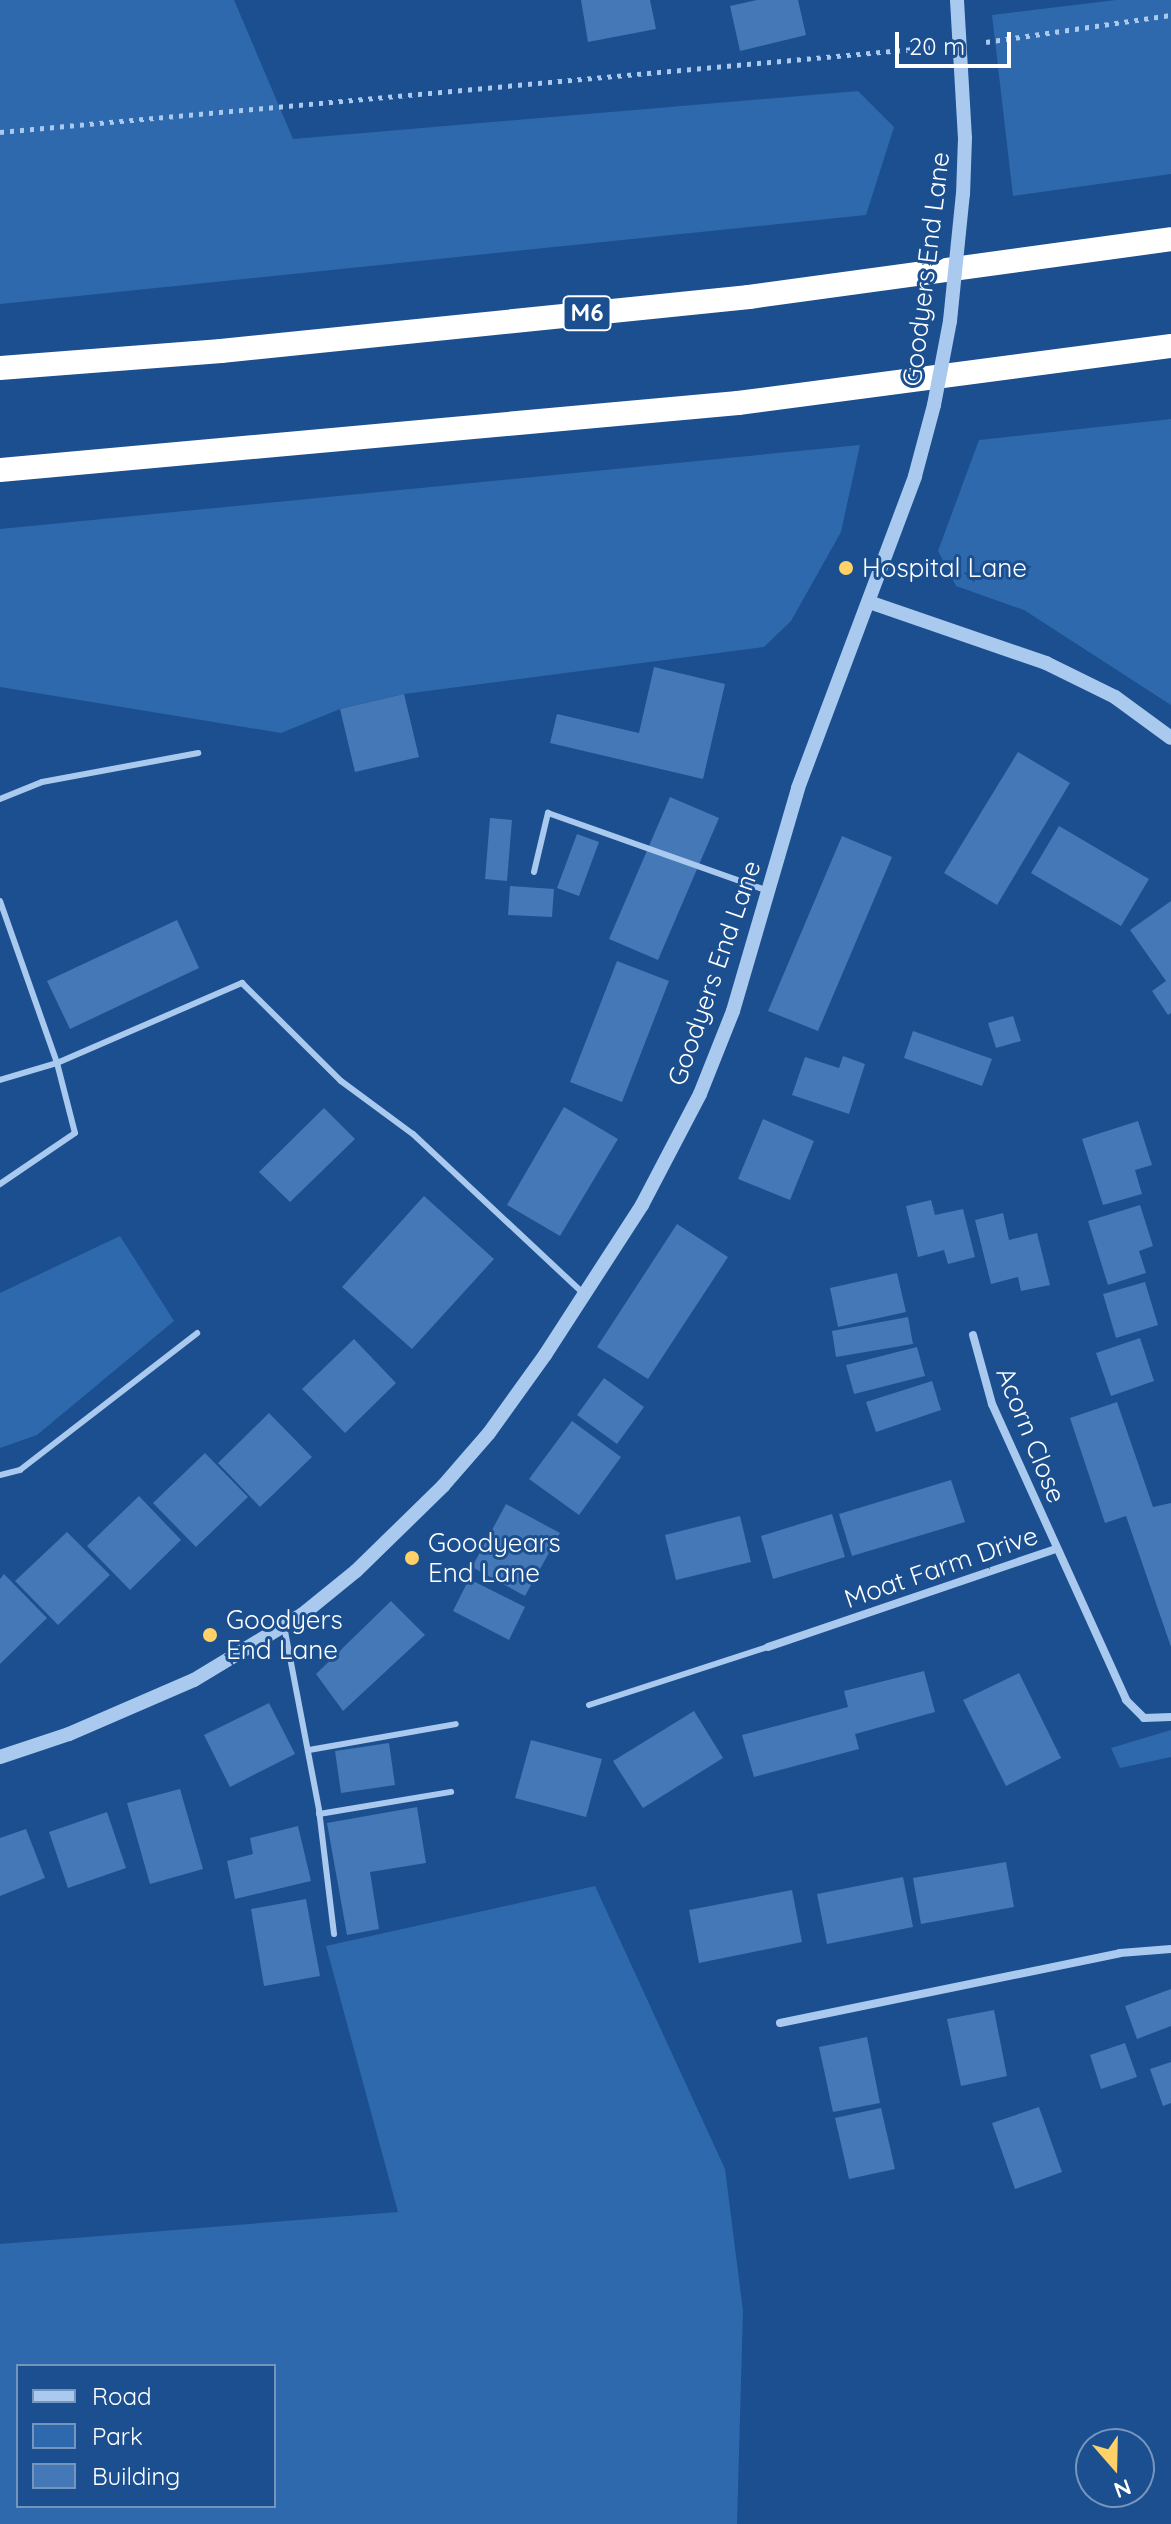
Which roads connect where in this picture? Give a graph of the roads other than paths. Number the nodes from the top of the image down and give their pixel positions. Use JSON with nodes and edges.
{"nodes":[{"id":1,"x":957,"y":0,"type":"edge"},
{"id":2,"x":1171,"y":239,"type":"edge"},
{"id":3,"x":1171,"y":346,"type":"edge"},
{"id":4,"x":0,"y":368,"type":"edge"},
{"id":5,"x":0,"y":470,"type":"edge"},
{"id":6,"x":869,"y":602,"type":"junction"},
{"id":7,"x":1171,"y":738,"type":"edge"},
{"id":8,"x":198,"y":753,"type":"dead end"},
{"id":9,"x":0,"y":799,"type":"edge"},
{"id":10,"x":534,"y":872,"type":"dead end"},
{"id":11,"x":769,"y":892,"type":"junction"},
{"id":12,"x":0,"y":901,"type":"edge"},
{"id":13,"x":57,"y":1063,"type":"junction"},
{"id":14,"x":0,"y":1080,"type":"edge"},
{"id":15,"x":0,"y":1184,"type":"edge"},
{"id":16,"x":585,"y":1295,"type":"junction"},
{"id":17,"x":197,"y":1333,"type":"dead end"},
{"id":18,"x":973,"y":1335,"type":"dead end"},
{"id":19,"x":0,"y":1475,"type":"edge"},
{"id":20,"x":1056,"y":1549,"type":"junction"},
{"id":21,"x":284,"y":1626,"type":"junction"},
{"id":22,"x":768,"y":1647,"type":"joint"},
{"id":23,"x":589,"y":1705,"type":"dead end"},
{"id":24,"x":1171,"y":1717,"type":"edge"},
{"id":25,"x":456,"y":1724,"type":"dead end"},
{"id":26,"x":309,"y":1750,"type":"junction"},
{"id":27,"x":0,"y":1757,"type":"edge"},
{"id":28,"x":451,"y":1792,"type":"dead end"},
{"id":29,"x":319,"y":1814,"type":"junction"},
{"id":30,"x":334,"y":1934,"type":"dead end"},
{"id":31,"x":1171,"y":1949,"type":"edge"},
{"id":32,"x":780,"y":2023,"type":"dead end"}],
"edges":[{"from":1,"to":6,"type":"street","name":"Goodyers End Lane","bridge":true},
{"from":2,"to":4,"type":"highway","number":"M6"},
{"from":3,"to":5,"type":"highway"},
{"from":6,"to":7,"type":"street"},
{"from":6,"to":11,"type":"street","name":"Goodyers End Lane"},
{"from":8,"to":9,"type":"lane"},
{"from":10,"to":11,"type":"lane"},
{"from":11,"to":16,"type":"street","name":"Goodyers End Lane"},
{"from":12,"to":13,"type":"lane"},
{"from":13,"to":14,"type":"lane"},
{"from":13,"to":15,"type":"lane"},
{"from":13,"to":16,"type":"lane"},
{"from":16,"to":21,"type":"street","name":"Goodyers End Lane"},
{"from":17,"to":19,"type":"lane"},
{"from":18,"to":20,"type":"street","name":"Acorn Close"},
{"from":20,"to":22,"type":"street","name":"Moat Farm Drive"},
{"from":20,"to":24,"type":"street","name":"Moat Farm Drive"},
{"from":21,"to":26,"type":"lane"},
{"from":21,"to":27,"type":"street","name":"Goodyers End Lane"},
{"from":22,"to":23,"type":"lane"},
{"from":25,"to":26,"type":"lane"},
{"from":26,"to":29,"type":"lane"},
{"from":28,"to":29,"type":"lane"},
{"from":29,"to":30,"type":"lane"},
{"from":31,"to":32,"type":"street"}]}
